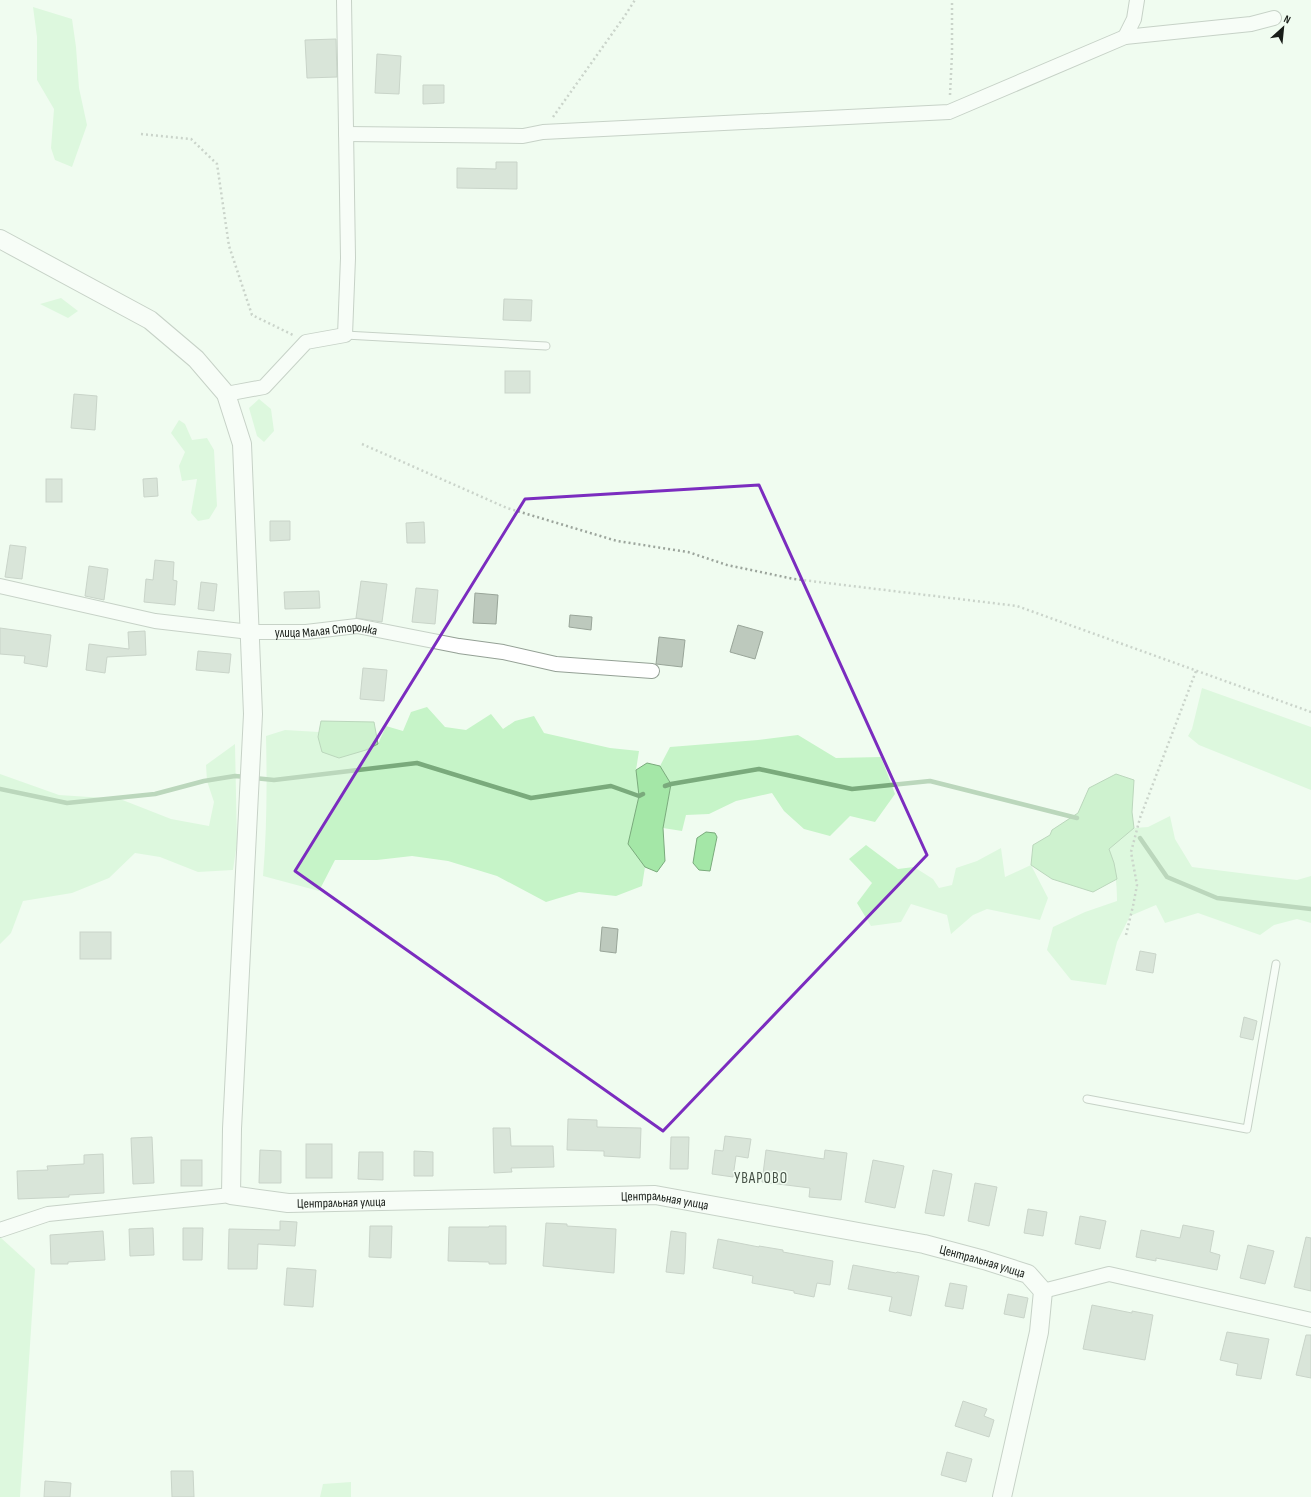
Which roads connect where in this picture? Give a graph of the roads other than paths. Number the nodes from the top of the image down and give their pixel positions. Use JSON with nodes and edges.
{"nodes":[{"id":1,"x":344,"y":0,"type":"edge"},
{"id":2,"x":1137,"y":0,"type":"edge"},
{"id":3,"x":1274,"y":18,"type":"dead end"},
{"id":4,"x":1125,"y":37,"type":"junction"},
{"id":5,"x":346,"y":134,"type":"junction"},
{"id":6,"x":0,"y":239,"type":"edge"},
{"id":7,"x":345,"y":335,"type":"junction"},
{"id":8,"x":546,"y":346,"type":"dead end"},
{"id":9,"x":226,"y":394,"type":"junction"},
{"id":10,"x":0,"y":586,"type":"edge"},
{"id":11,"x":250,"y":632,"type":"junction"},
{"id":12,"x":652,"y":671,"type":"dead end"},
{"id":13,"x":1276,"y":964,"type":"dead end"},
{"id":14,"x":1087,"y":1099,"type":"dead end"},
{"id":15,"x":231,"y":1195,"type":"junction"},
{"id":16,"x":0,"y":1230,"type":"edge"},
{"id":17,"x":1043,"y":1291,"type":"junction"},
{"id":18,"x":1311,"y":1320,"type":"edge"},
{"id":19,"x":1002,"y":1497,"type":"edge"}],
"edges":[{"from":1,"to":5,"type":"street"},
{"from":2,"to":4,"type":"street"},
{"from":3,"to":4,"type":"street"},
{"from":4,"to":5,"type":"street"},
{"from":5,"to":7,"type":"street"},
{"from":6,"to":9,"type":"street"},
{"from":7,"to":8,"type":"lane"},
{"from":7,"to":9,"type":"street"},
{"from":9,"to":11,"type":"street"},
{"from":10,"to":11,"type":"street","name":"улица Малая Сторонка"},
{"from":11,"to":12,"type":"street","name":"улица Малая Сторонка"},
{"from":11,"to":15,"type":"street"},
{"from":13,"to":14,"type":"lane"},
{"from":15,"to":16,"type":"street","name":"Центральная улица"},
{"from":15,"to":17,"type":"street","name":"Центральная улица"},
{"from":17,"to":18,"type":"street"},
{"from":17,"to":19,"type":"street"}]}
